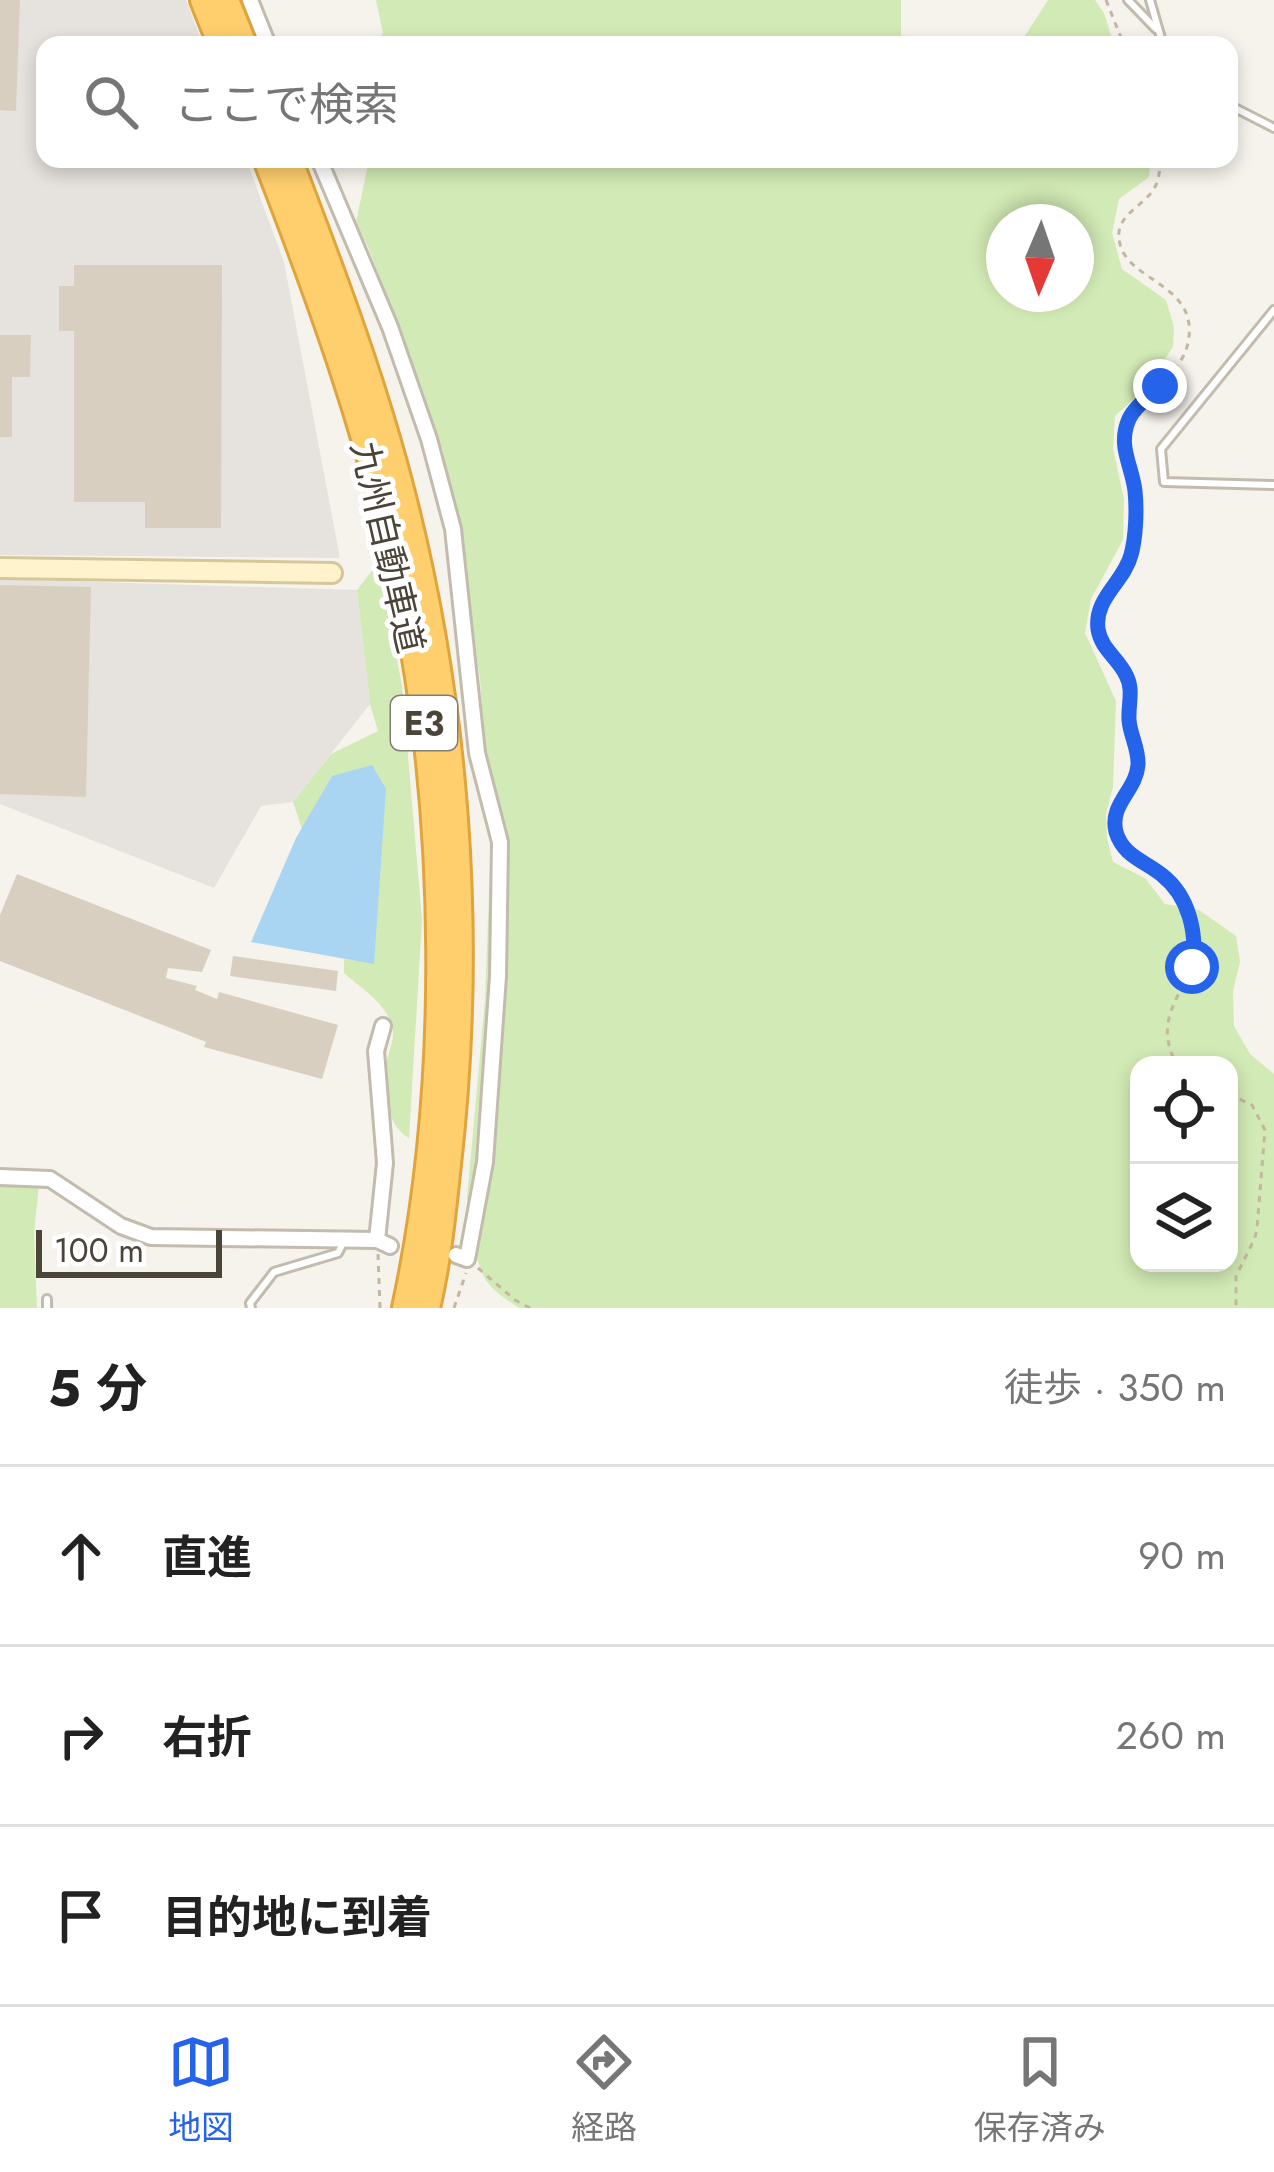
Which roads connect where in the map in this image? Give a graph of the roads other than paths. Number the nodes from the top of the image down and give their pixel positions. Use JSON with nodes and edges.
{"nodes":[{"id":1,"x":203,"y":0,"type":"edge"},
{"id":2,"x":226,"y":0,"type":"edge"},
{"id":3,"x":250,"y":0,"type":"edge"},
{"id":4,"x":1128,"y":0,"type":"edge"},
{"id":5,"x":1150,"y":0,"type":"edge"},
{"id":6,"x":1158,"y":32,"type":"junction"},
{"id":7,"x":217,"y":36,"type":"edge"},
{"id":8,"x":240,"y":36,"type":"edge"},
{"id":9,"x":264,"y":36,"type":"edge"},
{"id":10,"x":1160,"y":36,"type":"edge"},
{"id":11,"x":1238,"y":110,"type":"edge"},
{"id":12,"x":1274,"y":128,"type":"edge"},
{"id":13,"x":269,"y":168,"type":"edge"},
{"id":14,"x":292,"y":168,"type":"edge"},
{"id":15,"x":324,"y":168,"type":"edge"},
{"id":16,"x":1274,"y":310,"type":"edge"},
{"id":17,"x":1274,"y":485,"type":"edge"},
{"id":18,"x":0,"y":568,"type":"edge"},
{"id":19,"x":332,"y":573,"type":"dead end"},
{"id":20,"x":383,"y":1026,"type":"dead end"},
{"id":21,"x":0,"y":1177,"type":"edge"},
{"id":22,"x":345,"y":1240,"type":"junction"},
{"id":23,"x":462,"y":1257,"type":"road end"},
{"id":24,"x":250,"y":1308,"type":"edge"},
{"id":25,"x":405,"y":1308,"type":"edge"},
{"id":26,"x":428,"y":1308,"type":"edge"}],
"edges":[{"from":1,"to":7,"type":"highway"},
{"from":2,"to":8,"type":"highway"},
{"from":3,"to":9,"type":"street"},
{"from":4,"to":6,"type":"lane"},
{"from":5,"to":6,"type":"lane"},
{"from":6,"to":10,"type":"lane"},
{"from":11,"to":12,"type":"lane"},
{"from":13,"to":25,"type":"highway","name":"九州自動車道","number":"E3"},
{"from":14,"to":26,"type":"highway","name":"九州自動車道","number":"E3"},
{"from":15,"to":23,"type":"street"},
{"from":16,"to":17,"type":"lane"},
{"from":18,"to":19,"type":"street"},
{"from":20,"to":22,"type":"street"},
{"from":21,"to":22,"type":"street"},
{"from":22,"to":24,"type":"lane"}]}
